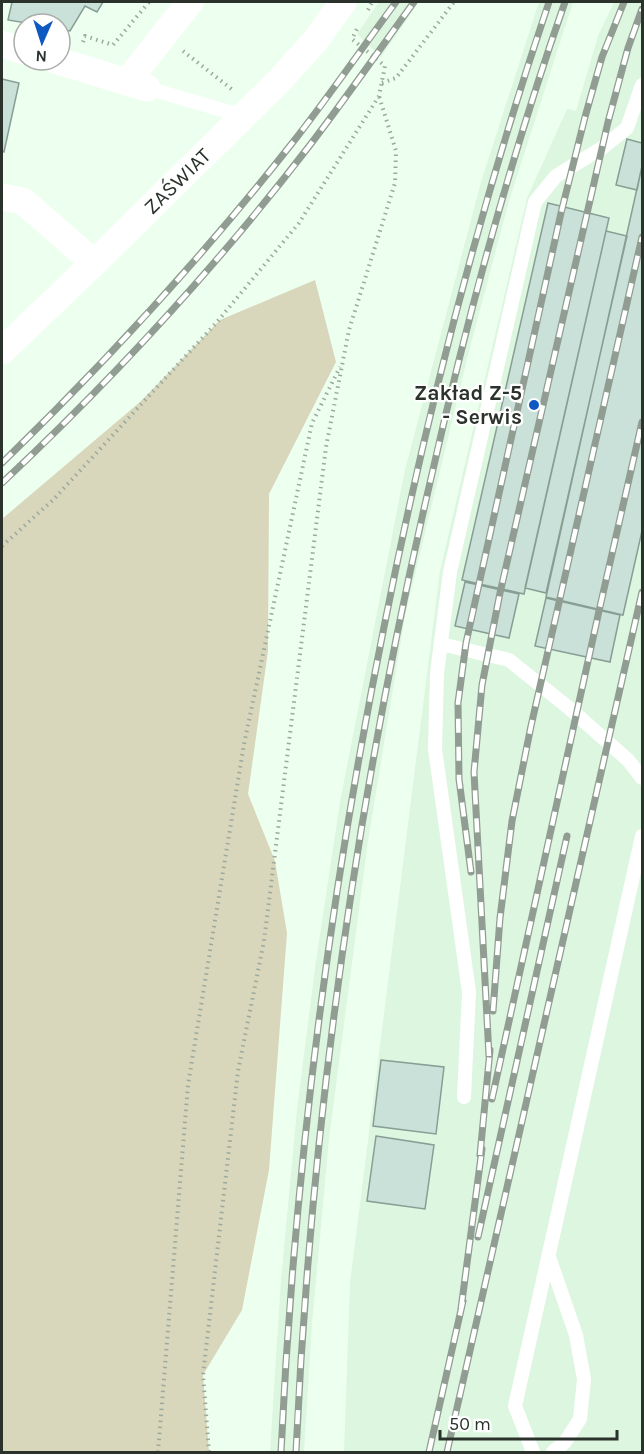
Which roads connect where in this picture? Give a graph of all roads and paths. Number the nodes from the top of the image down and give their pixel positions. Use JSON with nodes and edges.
{"nodes":[{"id":1,"x":148,"y":2,"type":"edge"},
{"id":2,"x":190,"y":2,"type":"edge"},
{"id":3,"x":372,"y":2,"type":"edge"},
{"id":4,"x":454,"y":2,"type":"edge"},
{"id":5,"x":355,"y":6,"type":"edge"},
{"id":6,"x":362,"y":20,"type":"dead end"},
{"id":7,"x":83,"y":44,"type":"dead end"},
{"id":8,"x":179,"y":48,"type":"dead end"},
{"id":9,"x":72,"y":65,"type":"edge"},
{"id":10,"x":382,"y":83,"type":"junction"},
{"id":11,"x":642,"y":84,"type":"edge"},
{"id":12,"x":137,"y":85,"type":"junction"},
{"id":13,"x":379,"y":96,"type":"junction"},
{"id":14,"x":248,"y":111,"type":"junction"},
{"id":15,"x":2,"y":196,"type":"edge"},
{"id":16,"x":94,"y":263,"type":"junction"},
{"id":17,"x":2,"y":351,"type":"edge"},
{"id":18,"x":343,"y":361,"type":"junction"},
{"id":19,"x":2,"y":546,"type":"edge"},
{"id":20,"x":441,"y":644,"type":"junction"},
{"id":21,"x":642,"y":778,"type":"edge"},
{"id":22,"x":642,"y":836,"type":"edge"},
{"id":23,"x":464,"y":1097,"type":"dead end"},
{"id":24,"x":549,"y":1257,"type":"junction"},
{"id":25,"x":158,"y":1452,"type":"edge"},
{"id":26,"x":209,"y":1452,"type":"edge"},
{"id":27,"x":533,"y":1452,"type":"edge"},
{"id":28,"x":553,"y":1452,"type":"edge"}],
"edges":[{"from":1,"to":7,"type":"path"},
{"from":2,"to":12,"type":"street"},
{"from":3,"to":5,"type":"path"},
{"from":4,"to":10,"type":"path"},
{"from":5,"to":14,"type":"street","name":"ZAŚWIAT"},
{"from":6,"to":10,"type":"path"},
{"from":8,"to":14,"type":"path"},
{"from":9,"to":12,"type":"street"},
{"from":10,"to":13,"type":"path"},
{"from":11,"to":20,"type":"lane"},
{"from":12,"to":14,"type":"lane"},
{"from":13,"to":18,"type":"path"},
{"from":13,"to":19,"type":"path"},
{"from":14,"to":16,"type":"street","name":"ZAŚWIAT"},
{"from":15,"to":16,"type":"street"},
{"from":16,"to":17,"type":"street","name":"ZAŚWIAT"},
{"from":18,"to":25,"type":"path"},
{"from":18,"to":26,"type":"path"},
{"from":20,"to":21,"type":"lane"},
{"from":20,"to":23,"type":"lane"},
{"from":22,"to":24,"type":"lane"},
{"from":24,"to":27,"type":"lane"},
{"from":24,"to":28,"type":"lane"}]}
